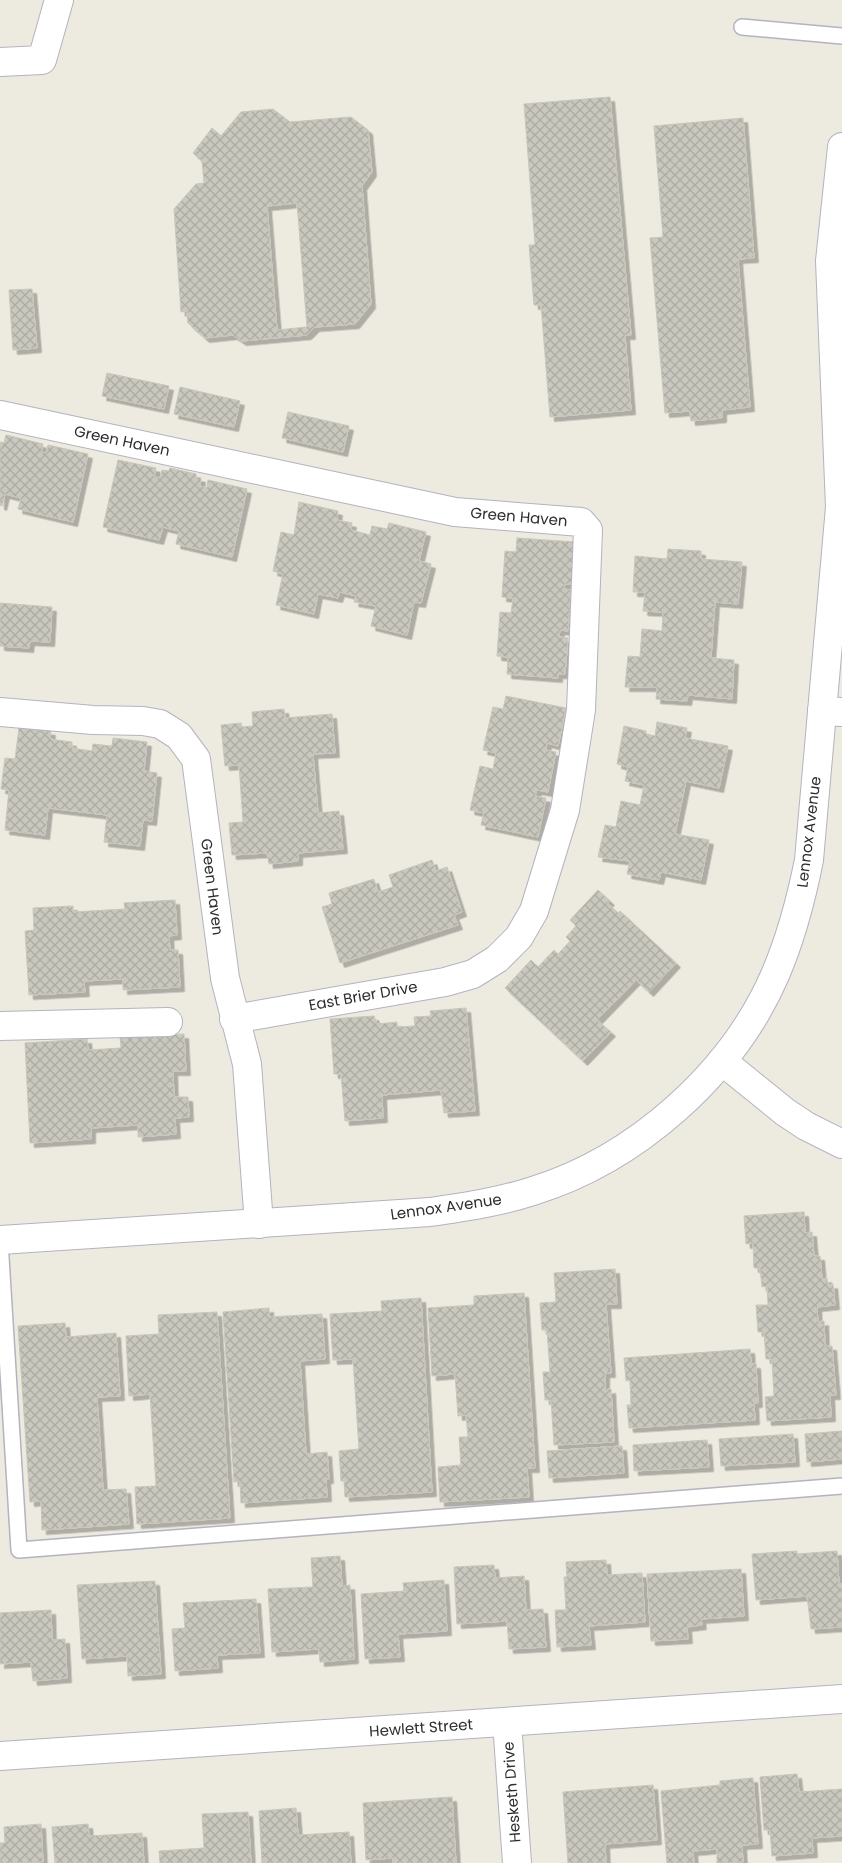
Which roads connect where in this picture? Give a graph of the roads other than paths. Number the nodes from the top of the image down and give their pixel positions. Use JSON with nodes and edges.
{"nodes":[{"id":1,"x":59,"y":0,"type":"edge"},
{"id":2,"x":742,"y":27,"type":"dead end"},
{"id":3,"x":842,"y":36,"type":"edge"},
{"id":4,"x":0,"y":62,"type":"edge"},
{"id":5,"x":842,"y":147,"type":"edge"},
{"id":6,"x":840,"y":182,"type":"edge"},
{"id":7,"x":0,"y":415,"type":"edge"},
{"id":8,"x":836,"y":621,"type":"edge"},
{"id":9,"x":0,"y":712,"type":"edge"},
{"id":10,"x":832,"y":712,"type":"edge"},
{"id":11,"x":489,"y":964,"type":"joint"},
{"id":12,"x":234,"y":1019,"type":"junction"},
{"id":13,"x":168,"y":1022,"type":"dead end"},
{"id":14,"x":0,"y":1026,"type":"edge"},
{"id":15,"x":722,"y":1060,"type":"junction"},
{"id":16,"x":842,"y":1144,"type":"edge"},
{"id":17,"x":259,"y":1224,"type":"junction"},
{"id":18,"x":0,"y":1241,"type":"edge"},
{"id":19,"x":842,"y":1486,"type":"edge"},
{"id":20,"x":842,"y":1699,"type":"edge"},
{"id":21,"x":507,"y":1722,"type":"junction"},
{"id":22,"x":0,"y":1756,"type":"edge"},
{"id":23,"x":517,"y":1863,"type":"edge"}],
"edges":[{"from":1,"to":4,"type":"street"},
{"from":2,"to":3,"type":"lane"},
{"from":5,"to":6,"type":"street","name":"Lennox Avenue"},
{"from":6,"to":8,"type":"street","name":"Lennox Avenue"},
{"from":7,"to":11,"type":"street","name":"Green Haven"},
{"from":8,"to":10,"type":"street","name":"Lennox Avenue"},
{"from":9,"to":12,"type":"street","name":"Green Haven"},
{"from":10,"to":15,"type":"street","name":"Lennox Avenue"},
{"from":11,"to":12,"type":"street","name":"East Brier Drive"},
{"from":12,"to":17,"type":"street","name":"Green Haven"},
{"from":13,"to":14,"type":"street"},
{"from":15,"to":16,"type":"street"},
{"from":15,"to":17,"type":"street","name":"Lennox Avenue"},
{"from":17,"to":18,"type":"street","name":"Lennox Avenue"},
{"from":18,"to":19,"type":"lane"},
{"from":20,"to":21,"type":"street","name":"Hewlett Street"},
{"from":21,"to":22,"type":"street","name":"Hewlett Street"},
{"from":21,"to":23,"type":"street","name":"Hesketh Drive"}]}
